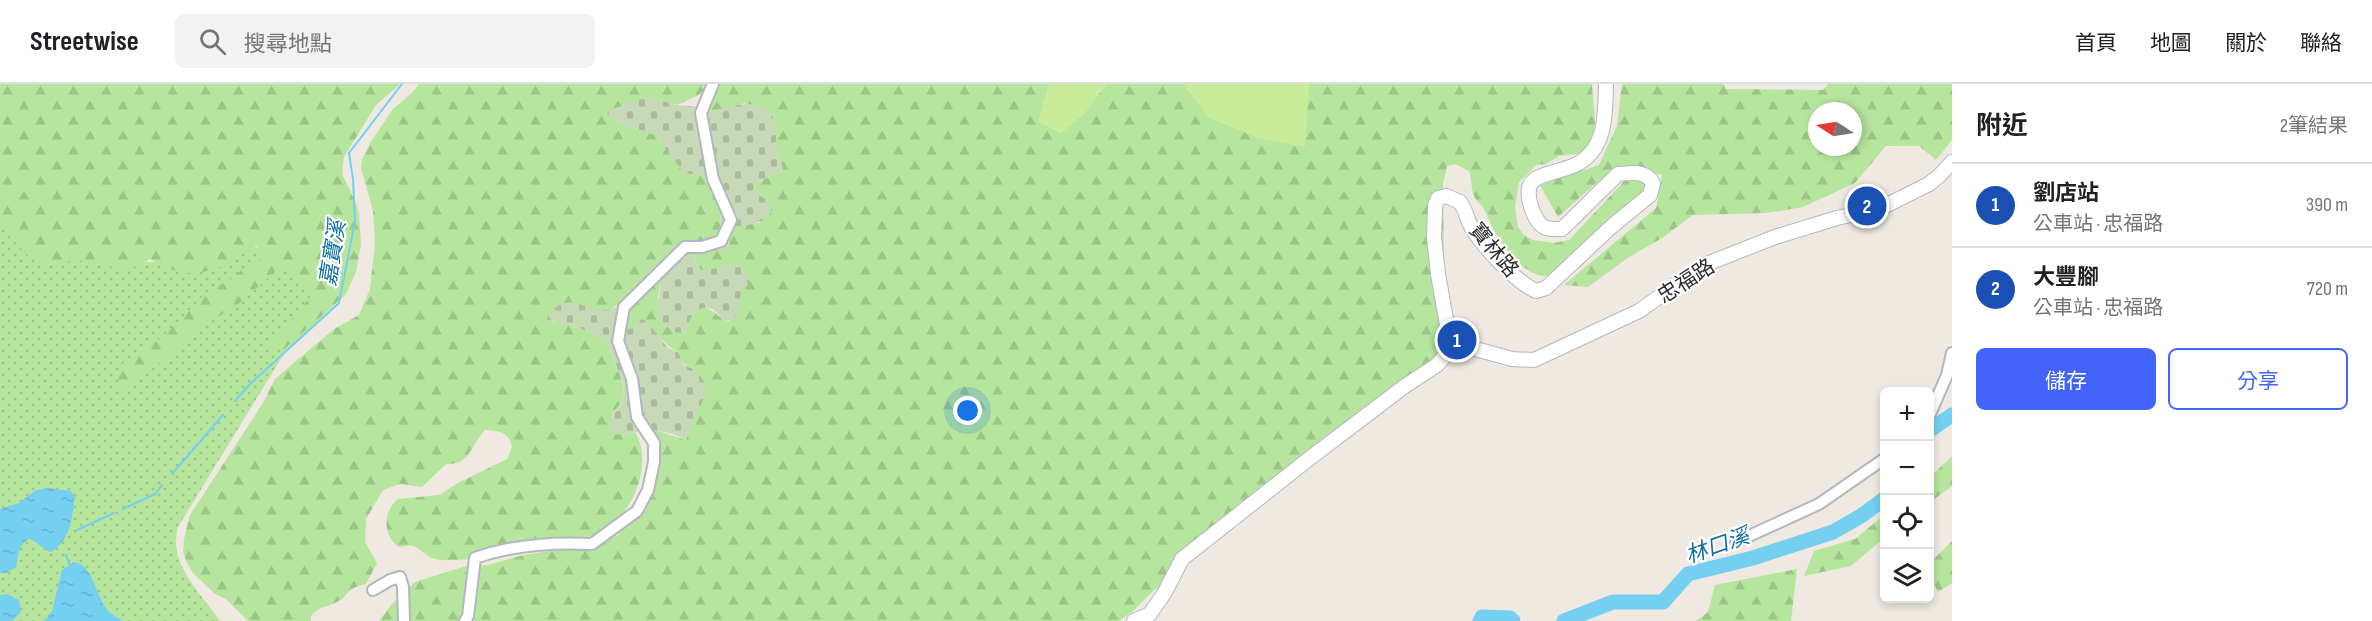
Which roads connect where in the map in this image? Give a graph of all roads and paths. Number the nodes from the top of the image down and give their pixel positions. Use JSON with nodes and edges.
{"nodes":[{"id":1,"x":713,"y":84,"type":"edge"},
{"id":2,"x":1606,"y":84,"type":"edge"},
{"id":3,"x":1952,"y":163,"type":"edge"},
{"id":4,"x":1450,"y":342,"type":"junction"},
{"id":5,"x":1952,"y":353,"type":"edge"},
{"id":6,"x":1934,"y":403,"type":"edge"},
{"id":7,"x":1880,"y":462,"type":"edge"},
{"id":8,"x":1736,"y":542,"type":"dead end"},
{"id":9,"x":374,"y":590,"type":"dead end"},
{"id":10,"x":404,"y":621,"type":"edge"},
{"id":11,"x":465,"y":621,"type":"edge"},
{"id":12,"x":1134,"y":621,"type":"edge"}],
"edges":[{"from":1,"to":11,"type":"street"},
{"from":2,"to":4,"type":"main road","name":"寶林路"},
{"from":3,"to":4,"type":"main road","name":"忠福路"},
{"from":4,"to":12,"type":"main road"},
{"from":5,"to":6,"type":"street"},
{"from":7,"to":8,"type":"street"},
{"from":9,"to":10,"type":"street"}]}
